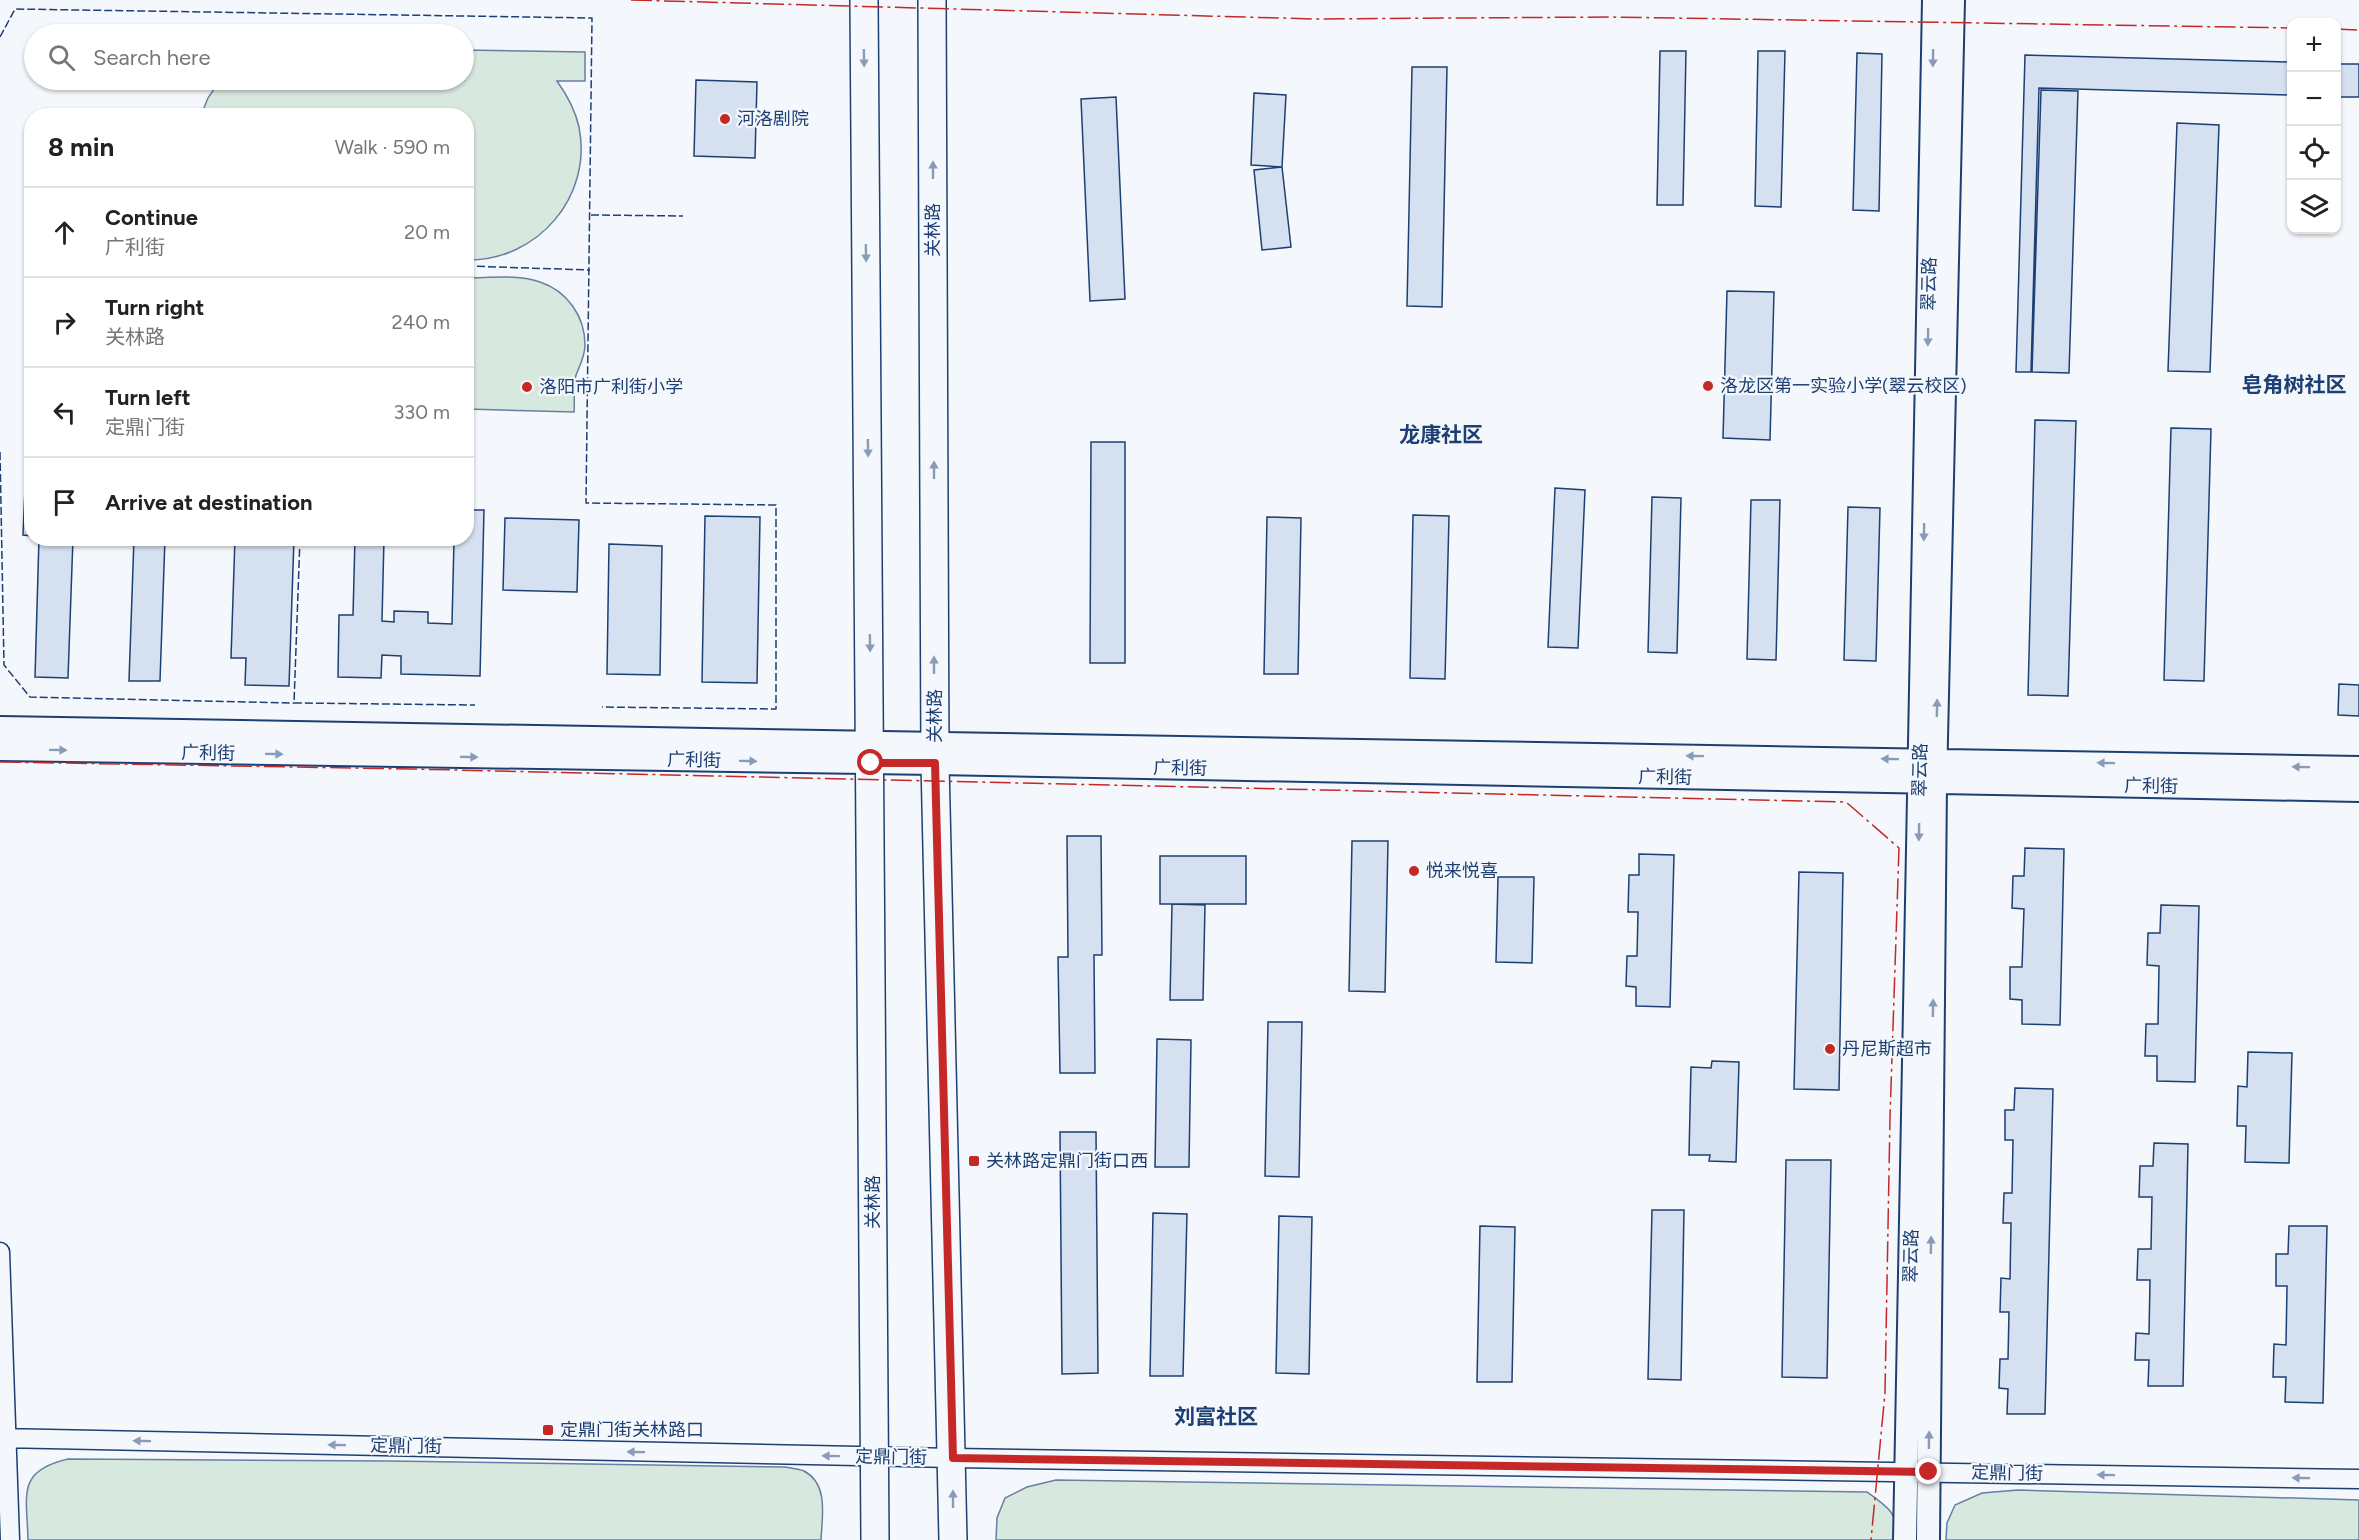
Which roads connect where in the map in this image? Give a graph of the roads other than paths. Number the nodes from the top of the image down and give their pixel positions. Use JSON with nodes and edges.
{"nodes":[{"id":1,"x":864,"y":0,"type":"edge"},
{"id":2,"x":932,"y":0,"type":"edge"},
{"id":3,"x":1934,"y":0,"type":"edge"},
{"id":4,"x":1953,"y":0,"type":"edge"},
{"id":5,"x":0,"y":728,"type":"edge"},
{"id":6,"x":0,"y":749,"type":"edge"},
{"id":7,"x":871,"y":753,"type":"junction"},
{"id":8,"x":935,"y":753,"type":"junction"},
{"id":9,"x":2359,"y":768,"type":"edge"},
{"id":10,"x":1927,"y":771,"type":"junction"},
{"id":11,"x":2359,"y":790,"type":"edge"},
{"id":12,"x":0,"y":1252,"type":"edge"},
{"id":13,"x":4,"y":1438,"type":"edge"},
{"id":14,"x":874,"y":1457,"type":"junction"},
{"id":15,"x":953,"y":1458,"type":"junction"},
{"id":16,"x":1918,"y":1471,"type":"junction"},
{"id":17,"x":2359,"y":1479,"type":"edge"},
{"id":18,"x":10,"y":1540,"type":"edge"},
{"id":19,"x":875,"y":1540,"type":"edge"},
{"id":20,"x":953,"y":1540,"type":"edge"},
{"id":21,"x":1905,"y":1540,"type":"edge"},
{"id":22,"x":1928,"y":1540,"type":"edge"}],
"edges":[{"from":1,"to":7,"type":"main road","name":"关林路","one_way":true},
{"from":8,"to":2,"type":"main road","name":"关林路","one_way":true},
{"from":3,"to":10,"type":"street","name":"翠云路","one_way":true},
{"from":10,"to":4,"type":"street","name":"翠云路","one_way":true},
{"from":5,"to":7,"type":"street","name":"广利街"},
{"from":6,"to":7,"type":"street","name":"广利街","one_way":true},
{"from":7,"to":8,"type":"street","name":"广利街"},
{"from":7,"to":14,"type":"main road","name":"关林路"},
{"from":8,"to":10,"type":"street","name":"广利街"},
{"from":8,"to":15,"type":"main road","name":"关林路"},
{"from":9,"to":10,"type":"street","name":"广利街","one_way":true},
{"from":10,"to":11,"type":"street","name":"广利街"},
{"from":10,"to":16,"type":"street","name":"翠云路"},
{"from":12,"to":13,"type":"street"},
{"from":14,"to":13,"type":"street","name":"定鼎门街","one_way":true},
{"from":13,"to":18,"type":"street"},
{"from":14,"to":15,"type":"street","name":"定鼎门街"},
{"from":14,"to":19,"type":"main road","name":"关林路"},
{"from":15,"to":16,"type":"street","name":"定鼎门街"},
{"from":20,"to":15,"type":"main road","name":"关林路","one_way":true},
{"from":17,"to":16,"type":"street","name":"定鼎门街","one_way":true},
{"from":16,"to":21,"type":"street","name":"翠云路"},
{"from":16,"to":22,"type":"street","name":"翠云路"}]}
